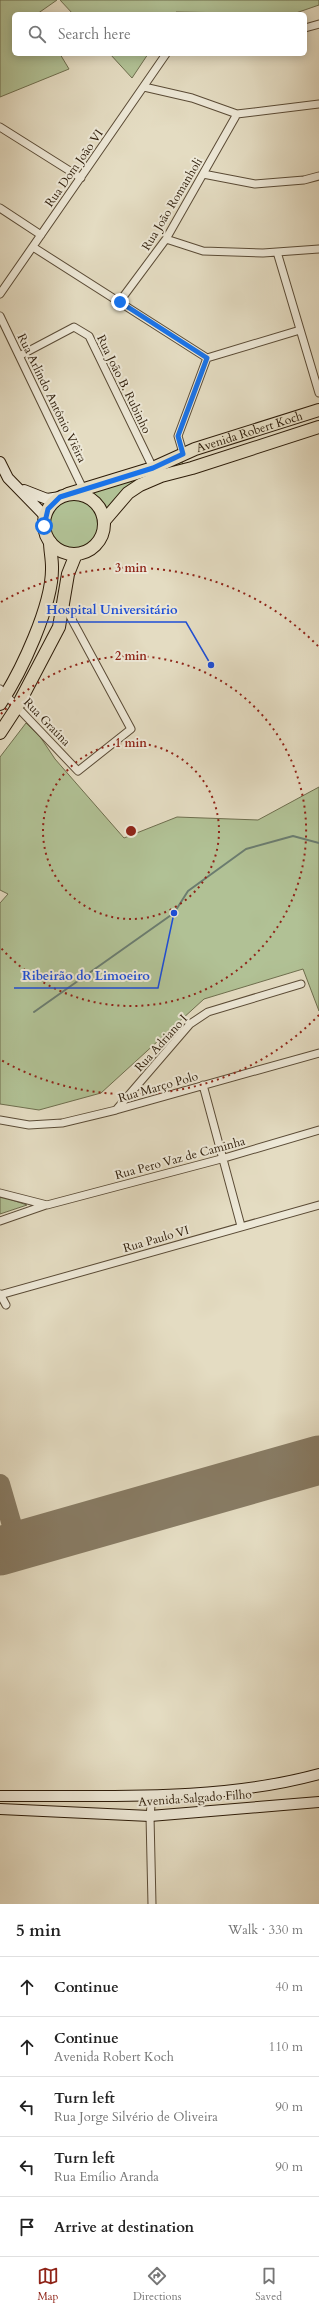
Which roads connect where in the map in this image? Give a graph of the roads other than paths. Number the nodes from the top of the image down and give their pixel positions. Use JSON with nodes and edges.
{"nodes":[{"id":1,"x":319,"y":24,"type":"edge"},
{"id":2,"x":307,"y":27,"type":"edge"},
{"id":3,"x":165,"y":56,"type":"edge"},
{"id":4,"x":144,"y":87,"type":"junction"},
{"id":5,"x":319,"y":104,"type":"edge"},
{"id":6,"x":237,"y":114,"type":"junction"},
{"id":7,"x":0,"y":127,"type":"edge"},
{"id":8,"x":203,"y":174,"type":"junction"},
{"id":9,"x":319,"y":176,"type":"edge"},
{"id":10,"x":81,"y":178,"type":"junction"},
{"id":11,"x":0,"y":208,"type":"edge"},
{"id":12,"x":41,"y":235,"type":"junction"},
{"id":13,"x":166,"y":239,"type":"junction"},
{"id":14,"x":33,"y":247,"type":"junction"},
{"id":15,"x":319,"y":249,"type":"edge"},
{"id":16,"x":277,"y":252,"type":"junction"},
{"id":17,"x":0,"y":293,"type":"edge"},
{"id":18,"x":120,"y":302,"type":"junction"},
{"id":19,"x":0,"y":316,"type":"edge"},
{"id":20,"x":300,"y":330,"type":"junction"},
{"id":21,"x":21,"y":355,"type":"junction"},
{"id":22,"x":207,"y":358,"type":"junction"},
{"id":23,"x":319,"y":394,"type":"edge"},
{"id":24,"x":319,"y":410,"type":"edge"},
{"id":25,"x":319,"y":427,"type":"edge"},
{"id":26,"x":195,"y":449,"type":"junction"},
{"id":27,"x":183,"y":454,"type":"junction"},
{"id":28,"x":0,"y":462,"type":"edge"},
{"id":29,"x":196,"y":466,"type":"junction"},
{"id":30,"x":153,"y":468,"type":"junction"},
{"id":31,"x":16,"y":487,"type":"junction"},
{"id":32,"x":84,"y":491,"type":"junction"},
{"id":33,"x":64,"y":496,"type":"junction"},
{"id":34,"x":44,"y":516,"type":"junction"},
{"id":35,"x":104,"y":521,"type":"junction"},
{"id":36,"x":50,"y":542,"type":"junction"},
{"id":37,"x":76,"y":554,"type":"junction"},
{"id":38,"x":63,"y":605,"type":"junction"},
{"id":39,"x":2,"y":696,"type":"edge"},
{"id":40,"x":17,"y":707,"type":"junction"},
{"id":41,"x":0,"y":733,"type":"edge"},
{"id":42,"x":300,"y":984,"type":"dead end"},
{"id":43,"x":319,"y":1054,"type":"edge"},
{"id":44,"x":203,"y":1085,"type":"junction"},
{"id":45,"x":116,"y":1110,"type":"junction"},
{"id":46,"x":0,"y":1120,"type":"edge"},
{"id":47,"x":319,"y":1130,"type":"edge"},
{"id":48,"x":221,"y":1159,"type":"junction"},
{"id":49,"x":0,"y":1193,"type":"edge"},
{"id":50,"x":47,"y":1205,"type":"junction"},
{"id":51,"x":319,"y":1205,"type":"edge"},
{"id":52,"x":0,"y":1221,"type":"edge"},
{"id":53,"x":241,"y":1226,"type":"junction"},
{"id":54,"x":0,"y":1294,"type":"edge"},
{"id":55,"x":6,"y":1305,"type":"dead end"},
{"id":56,"x":319,"y":1774,"type":"edge"},
{"id":57,"x":152,"y":1795,"type":"junction"},
{"id":58,"x":0,"y":1796,"type":"edge"},
{"id":59,"x":319,"y":1802,"type":"edge"},
{"id":60,"x":0,"y":1810,"type":"edge"},
{"id":61,"x":150,"y":1816,"type":"junction"},
{"id":62,"x":152,"y":1904,"type":"edge"}],
"edges":[{"from":1,"to":2,"type":"street"},
{"from":3,"to":4,"type":"street","name":"Rua Dom João VI"},
{"from":4,"to":6,"type":"street"},
{"from":4,"to":10,"type":"street","name":"Rua Dom João VI"},
{"from":5,"to":6,"type":"street"},
{"from":6,"to":8,"type":"street","name":"Rua João Romanholi"},
{"from":7,"to":10,"type":"street"},
{"from":8,"to":9,"type":"street"},
{"from":8,"to":13,"type":"street","name":"Rua João Romanholi"},
{"from":10,"to":12,"type":"street","name":"Rua Dom João VI"},
{"from":11,"to":12,"type":"street"},
{"from":12,"to":14,"type":"street","name":"Rua Dom João VI"},
{"from":13,"to":16,"type":"street"},
{"from":13,"to":18,"type":"street","name":"Rua João Romanholi"},
{"from":14,"to":17,"type":"street","name":"Rua Dom João VI"},
{"from":14,"to":18,"type":"street"},
{"from":15,"to":16,"type":"street"},
{"from":16,"to":20,"type":"street"},
{"from":18,"to":22,"type":"street"},
{"from":19,"to":21,"type":"street","name":"Rua Arlíndo Antônio Viêira"},
{"from":20,"to":22,"type":"street"},
{"from":20,"to":23,"type":"street"},
{"from":21,"to":30,"type":"street","name":"Rua João B. Rubinho"},
{"from":21,"to":32,"type":"street","name":"Rua Arlíndo Antônio Viêira"},
{"from":22,"to":27,"type":"street"},
{"from":24,"to":26,"type":"main road","name":"Avenida Robert Koch"},
{"from":25,"to":29,"type":"main road","name":"Avenida Robert Koch"},
{"from":26,"to":27,"type":"main road","name":"Avenida Robert Koch"},
{"from":26,"to":29,"type":"main road"},
{"from":27,"to":29,"type":"main road"},
{"from":27,"to":30,"type":"main road","name":"Avenida Robert Koch"},
{"from":28,"to":31,"type":"street"},
{"from":29,"to":35,"type":"main road","name":"Avenida Robert Koch"},
{"from":30,"to":32,"type":"main road","name":"Avenida Robert Koch"},
{"from":31,"to":33,"type":"street","name":"Avenida Robert Koch"},
{"from":31,"to":34,"type":"street"},
{"from":32,"to":33,"type":"main road","name":"Avenida Robert Koch"},
{"from":33,"to":34,"type":"main road"},
{"from":33,"to":35,"type":"main road"},
{"from":34,"to":36,"type":"main road"},
{"from":35,"to":37,"type":"main road"},
{"from":36,"to":37,"type":"main road"},
{"from":36,"to":39,"type":"main road"},
{"from":37,"to":38,"type":"main road"},
{"from":38,"to":40,"type":"main road"},
{"from":38,"to":40,"type":"street","name":"Rua Graúna"},
{"from":39,"to":40,"type":"street","name":"Rua Graúna"},
{"from":40,"to":41,"type":"main road"},
{"from":42,"to":45,"type":"street","name":"Rua Adriano I"},
{"from":43,"to":44,"type":"street","name":"Rua Março Polo"},
{"from":44,"to":45,"type":"street","name":"Rua Março Polo"},
{"from":44,"to":48,"type":"street"},
{"from":45,"to":46,"type":"street","name":"Rua Março Polo"},
{"from":47,"to":48,"type":"street","name":"Rua Pero Vaz de Caminha"},
{"from":48,"to":50,"type":"street","name":"Rua Pero Vaz de Caminha"},
{"from":48,"to":53,"type":"street"},
{"from":49,"to":50,"type":"street","name":"Rua Pero Vaz de Caminha"},
{"from":50,"to":52,"type":"street","name":"Rua Pero Vaz de Caminha"},
{"from":51,"to":53,"type":"street","name":"Rua Paulo VI"},
{"from":53,"to":54,"type":"street","name":"Rua Paulo VI"},
{"from":54,"to":55,"type":"street"},
{"from":56,"to":57,"type":"street","name":"Avenida Salgado Filho"},
{"from":57,"to":58,"type":"street","name":"Avenida Salgado Filho"},
{"from":57,"to":61,"type":"street"},
{"from":59,"to":61,"type":"street","name":"Avenida Salgado Filho"},
{"from":60,"to":61,"type":"street","name":"Avenida Salgado Filho"},
{"from":61,"to":62,"type":"street"}]}
